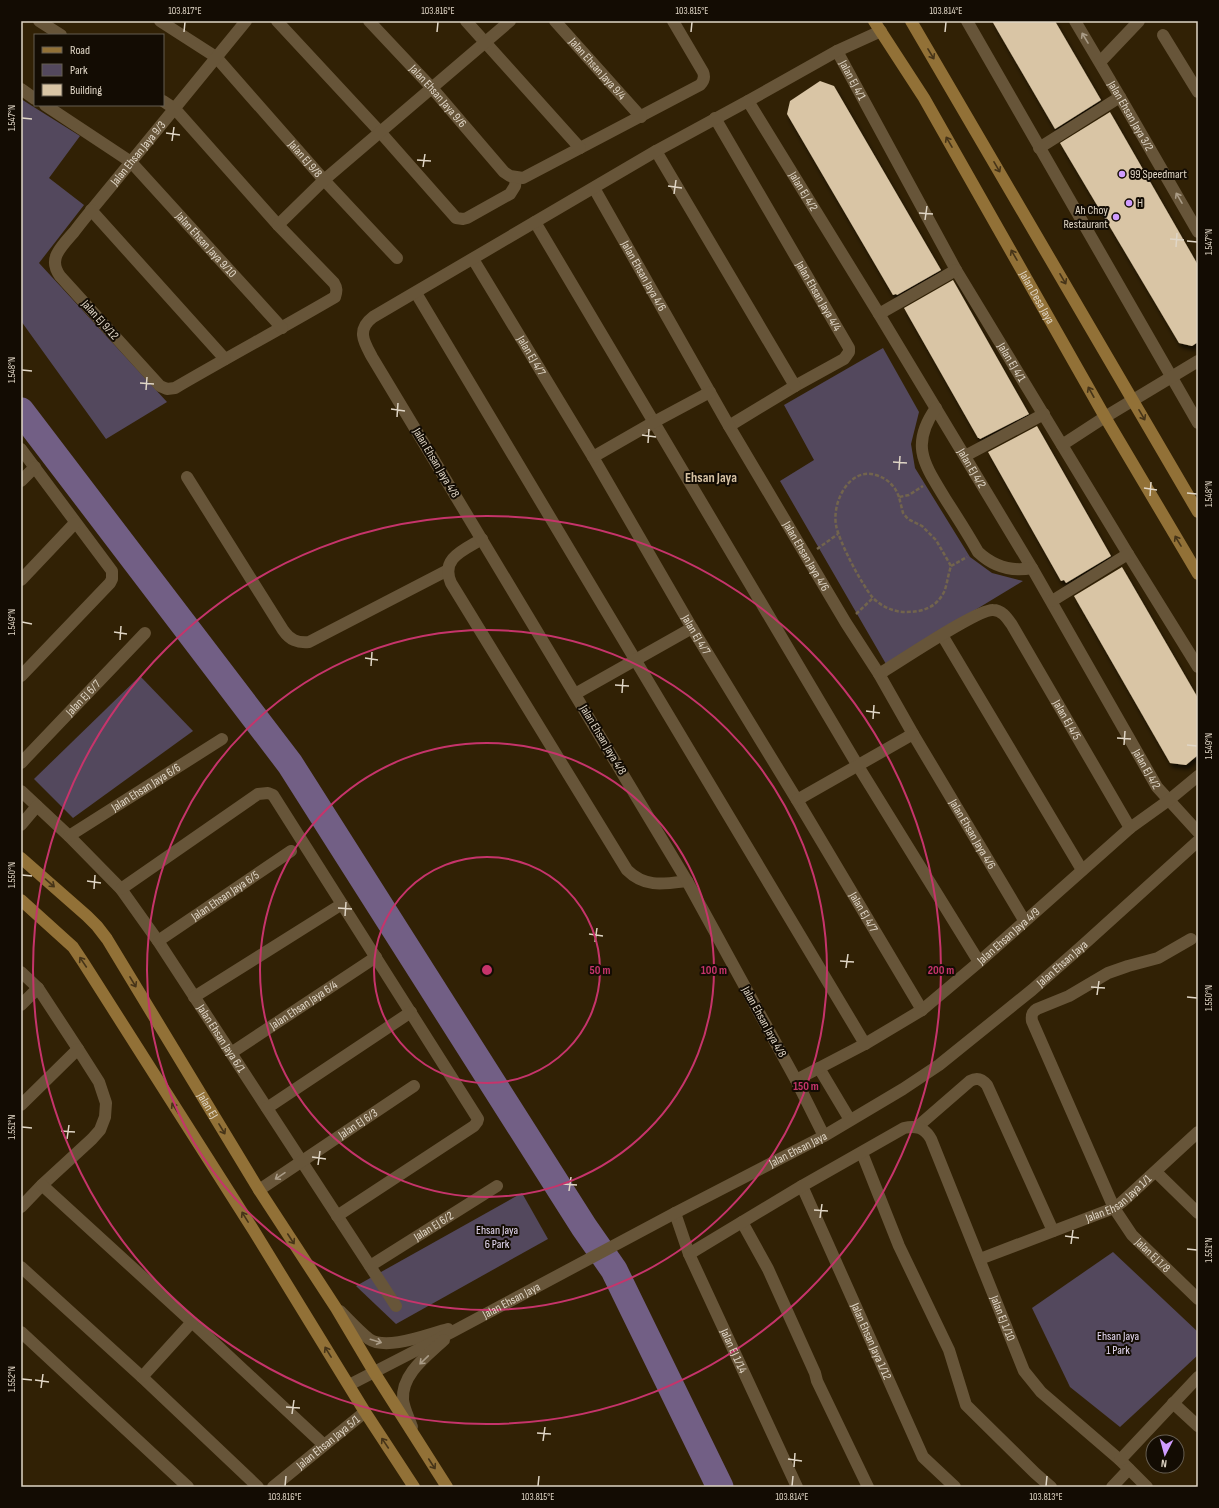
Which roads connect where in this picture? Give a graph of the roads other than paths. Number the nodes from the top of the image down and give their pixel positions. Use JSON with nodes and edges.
{"nodes":[{"id":1,"x":39,"y":21,"type":"edge"},
{"id":2,"x":160,"y":21,"type":"edge"},
{"id":3,"x":246,"y":21,"type":"edge"},
{"id":4,"x":277,"y":21,"type":"edge"},
{"id":5,"x":370,"y":21,"type":"edge"},
{"id":6,"x":466,"y":21,"type":"edge"},
{"id":7,"x":510,"y":21,"type":"edge"},
{"id":8,"x":555,"y":21,"type":"edge"},
{"id":9,"x":673,"y":21,"type":"edge"},
{"id":10,"x":911,"y":21,"type":"edge"},
{"id":11,"x":967,"y":21,"type":"edge"},
{"id":12,"x":1075,"y":21,"type":"edge"},
{"id":13,"x":1139,"y":21,"type":"edge"},
{"id":14,"x":878,"y":26,"type":"edge"},
{"id":15,"x":59,"y":34,"type":"edge"},
{"id":16,"x":1163,"y":35,"type":"dead end"},
{"id":17,"x":486,"y":42,"type":"junction"},
{"id":18,"x":837,"y":51,"type":"junction"},
{"id":19,"x":216,"y":58,"type":"junction"},
{"id":20,"x":1100,"y":62,"type":"junction"},
{"id":21,"x":432,"y":88,"type":"junction"},
{"id":22,"x":21,"y":89,"type":"edge"},
{"id":23,"x":1198,"y":92,"type":"edge"},
{"id":24,"x":1120,"y":96,"type":"junction"},
{"id":25,"x":34,"y":98,"type":"edge"},
{"id":26,"x":748,"y":101,"type":"junction"},
{"id":27,"x":164,"y":102,"type":"edge"},
{"id":28,"x":47,"y":106,"type":"edge"},
{"id":29,"x":175,"y":109,"type":"junction"},
{"id":30,"x":641,"y":117,"type":"junction"},
{"id":31,"x":715,"y":118,"type":"junction"},
{"id":32,"x":381,"y":133,"type":"junction"},
{"id":33,"x":580,"y":148,"type":"junction"},
{"id":34,"x":1039,"y":148,"type":"junction"},
{"id":35,"x":656,"y":151,"type":"junction"},
{"id":36,"x":131,"y":162,"type":"junction"},
{"id":37,"x":516,"y":178,"type":"junction"},
{"id":38,"x":324,"y":180,"type":"junction"},
{"id":39,"x":594,"y":188,"type":"junction"},
{"id":40,"x":91,"y":210,"type":"junction"},
{"id":41,"x":535,"y":222,"type":"junction"},
{"id":42,"x":278,"y":225,"type":"junction"},
{"id":43,"x":1198,"y":232,"type":"edge"},
{"id":44,"x":60,"y":249,"type":"joint"},
{"id":45,"x":397,"y":258,"type":"dead end"},
{"id":46,"x":473,"y":259,"type":"junction"},
{"id":47,"x":956,"y":270,"type":"junction"},
{"id":48,"x":416,"y":293,"type":"junction"},
{"id":49,"x":879,"y":314,"type":"junction"},
{"id":50,"x":282,"y":328,"type":"junction"},
{"id":51,"x":225,"y":359,"type":"junction"},
{"id":52,"x":1198,"y":361,"type":"edge"},
{"id":53,"x":1172,"y":377,"type":"junction"},
{"id":54,"x":795,"y":386,"type":"junction"},
{"id":55,"x":710,"y":392,"type":"junction"},
{"id":56,"x":1133,"y":400,"type":"junction"},
{"id":57,"x":936,"y":408,"type":"junction"},
{"id":58,"x":1044,"y":414,"type":"junction"},
{"id":59,"x":1105,"y":417,"type":"junction"},
{"id":60,"x":654,"y":422,"type":"junction"},
{"id":61,"x":1198,"y":423,"type":"edge"},
{"id":62,"x":729,"y":426,"type":"junction"},
{"id":63,"x":1062,"y":445,"type":"junction"},
{"id":64,"x":21,"y":449,"type":"edge"},
{"id":65,"x":965,"y":456,"type":"junction"},
{"id":66,"x":593,"y":457,"type":"junction"},
{"id":67,"x":35,"y":466,"type":"junction"},
{"id":68,"x":187,"y":477,"type":"dead end"},
{"id":69,"x":21,"y":481,"type":"edge"},
{"id":70,"x":1198,"y":512,"type":"edge"},
{"id":71,"x":75,"y":523,"type":"junction"},
{"id":72,"x":482,"y":539,"type":"junction"},
{"id":73,"x":1128,"y":554,"type":"junction"},
{"id":74,"x":1032,"y":568,"type":"junction"},
{"id":75,"x":448,"y":570,"type":"junction"},
{"id":76,"x":1198,"y":574,"type":"edge"},
{"id":77,"x":21,"y":580,"type":"edge"},
{"id":78,"x":1052,"y":601,"type":"junction"},
{"id":79,"x":692,"y":628,"type":"junction"},
{"id":80,"x":145,"y":633,"type":"dead end"},
{"id":81,"x":942,"y":635,"type":"junction"},
{"id":82,"x":636,"y":660,"type":"junction"},
{"id":83,"x":1198,"y":667,"type":"edge"},
{"id":84,"x":879,"y":674,"type":"junction"},
{"id":85,"x":21,"y":676,"type":"edge"},
{"id":86,"x":575,"y":694,"type":"junction"},
{"id":87,"x":913,"y":734,"type":"junction"},
{"id":88,"x":222,"y":739,"type":"dead end"},
{"id":89,"x":21,"y":763,"type":"edge"},
{"id":90,"x":858,"y":766,"type":"junction"},
{"id":91,"x":1198,"y":776,"type":"edge"},
{"id":92,"x":21,"y":791,"type":"edge"},
{"id":93,"x":797,"y":800,"type":"junction"},
{"id":94,"x":1169,"y":800,"type":"junction"},
{"id":95,"x":37,"y":806,"type":"junction"},
{"id":96,"x":21,"y":825,"type":"edge"},
{"id":97,"x":1130,"y":828,"type":"junction"},
{"id":98,"x":1198,"y":832,"type":"edge"},
{"id":99,"x":70,"y":836,"type":"junction"},
{"id":100,"x":1198,"y":841,"type":"edge"},
{"id":101,"x":291,"y":851,"type":"dead end"},
{"id":102,"x":21,"y":858,"type":"edge"},
{"id":103,"x":1082,"y":870,"type":"junction"},
{"id":104,"x":687,"y":881,"type":"junction"},
{"id":105,"x":121,"y":889,"type":"junction"},
{"id":106,"x":21,"y":900,"type":"edge"},
{"id":107,"x":342,"y":904,"type":"junction"},
{"id":108,"x":1024,"y":920,"type":"junction"},
{"id":109,"x":1191,"y":939,"type":"dead end"},
{"id":110,"x":158,"y":941,"type":"junction"},
{"id":111,"x":376,"y":957,"type":"junction"},
{"id":112,"x":979,"y":962,"type":"junction"},
{"id":113,"x":21,"y":972,"type":"edge"},
{"id":114,"x":38,"y":988,"type":"junction"},
{"id":115,"x":194,"y":997,"type":"junction"},
{"id":116,"x":21,"y":1005,"type":"edge"},
{"id":117,"x":922,"y":1010,"type":"junction"},
{"id":118,"x":411,"y":1012,"type":"junction"},
{"id":119,"x":865,"y":1044,"type":"junction"},
{"id":120,"x":78,"y":1049,"type":"junction"},
{"id":121,"x":231,"y":1053,"type":"junction"},
{"id":122,"x":819,"y":1068,"type":"junction"},
{"id":123,"x":796,"y":1080,"type":"junction"},
{"id":124,"x":414,"y":1086,"type":"dead end"},
{"id":125,"x":21,"y":1106,"type":"edge"},
{"id":126,"x":267,"y":1108,"type":"junction"},
{"id":127,"x":850,"y":1120,"type":"junction"},
{"id":128,"x":917,"y":1127,"type":"junction"},
{"id":129,"x":1198,"y":1132,"type":"edge"},
{"id":130,"x":824,"y":1136,"type":"junction"},
{"id":131,"x":862,"y":1153,"type":"junction"},
{"id":132,"x":302,"y":1161,"type":"junction"},
{"id":133,"x":1156,"y":1172,"type":"junction"},
{"id":134,"x":42,"y":1185,"type":"junction"},
{"id":135,"x":497,"y":1186,"type":"dead end"},
{"id":136,"x":802,"y":1186,"type":"junction"},
{"id":137,"x":259,"y":1190,"type":"junction"},
{"id":138,"x":21,"y":1207,"type":"edge"},
{"id":139,"x":1114,"y":1208,"type":"junction"},
{"id":140,"x":1198,"y":1212,"type":"edge"},
{"id":141,"x":675,"y":1213,"type":"junction"},
{"id":142,"x":337,"y":1216,"type":"junction"},
{"id":143,"x":742,"y":1222,"type":"junction"},
{"id":144,"x":1053,"y":1231,"type":"junction"},
{"id":145,"x":689,"y":1254,"type":"junction"},
{"id":146,"x":980,"y":1259,"type":"junction"},
{"id":147,"x":370,"y":1266,"type":"junction"},
{"id":148,"x":21,"y":1268,"type":"edge"},
{"id":149,"x":1198,"y":1298,"type":"edge"},
{"id":150,"x":396,"y":1306,"type":"dead end"},
{"id":151,"x":336,"y":1308,"type":"junction"},
{"id":152,"x":192,"y":1322,"type":"junction"},
{"id":153,"x":468,"y":1324,"type":"junction"},
{"id":154,"x":21,"y":1332,"type":"edge"},
{"id":155,"x":452,"y":1332,"type":"junction"},
{"id":156,"x":374,"y":1372,"type":"junction"},
{"id":157,"x":142,"y":1377,"type":"junction"},
{"id":158,"x":1198,"y":1378,"type":"edge"},
{"id":159,"x":349,"y":1385,"type":"junction"},
{"id":160,"x":1173,"y":1404,"type":"junction"},
{"id":161,"x":365,"y":1412,"type":"junction"},
{"id":162,"x":1198,"y":1426,"type":"edge"},
{"id":163,"x":416,"y":1439,"type":"junction"},
{"id":164,"x":324,"y":1445,"type":"junction"},
{"id":165,"x":1120,"y":1460,"type":"junction"},
{"id":166,"x":1129,"y":1470,"type":"junction"},
{"id":167,"x":188,"y":1487,"type":"edge"},
{"id":168,"x":258,"y":1487,"type":"edge"},
{"id":169,"x":273,"y":1487,"type":"edge"},
{"id":170,"x":414,"y":1487,"type":"edge"},
{"id":171,"x":447,"y":1487,"type":"edge"},
{"id":172,"x":797,"y":1487,"type":"edge"},
{"id":173,"x":868,"y":1487,"type":"edge"},
{"id":174,"x":955,"y":1487,"type":"edge"},
{"id":175,"x":1051,"y":1487,"type":"edge"},
{"id":176,"x":1112,"y":1487,"type":"edge"},
{"id":177,"x":1147,"y":1487,"type":"edge"}],
"edges":[{"from":1,"to":15,"type":"street"},
{"from":2,"to":19,"type":"street","name":"Jalan EJ 9/8"},
{"from":3,"to":19,"type":"street","name":"Jalan Ehsan Jaya 9/3"},
{"from":4,"to":32,"type":"street"},
{"from":5,"to":21,"type":"street","name":"Jalan Ehsan Jaya 9/6"},
{"from":6,"to":17,"type":"street"},
{"from":7,"to":17,"type":"street"},
{"from":8,"to":30,"type":"street","name":"Jalan Ehsan Jaya 9/4"},
{"from":9,"to":30,"type":"street"},
{"from":10,"to":56,"type":"main road","one_way":true},
{"from":11,"to":34,"type":"street"},
{"from":20,"to":12,"type":"street","name":"Jalan Ehsan Jaya 3/2","one_way":true},
{"from":13,"to":20,"type":"street"},
{"from":14,"to":18,"type":"street","name":"Jalan Ehsan Jaya 4/8"},
{"from":59,"to":14,"type":"main road","name":"Jalan Desa Jaya","one_way":true},
{"from":16,"to":23,"type":"street"},
{"from":17,"to":21,"type":"street"},
{"from":17,"to":33,"type":"street"},
{"from":18,"to":26,"type":"street","name":"Jalan Ehsan Jaya 4/8"},
{"from":18,"to":47,"type":"street","name":"Jalan EJ 4/1"},
{"from":19,"to":29,"type":"street","name":"Jalan Ehsan Jaya 9/3"},
{"from":19,"to":38,"type":"street","name":"Jalan EJ 9/8"},
{"from":20,"to":24,"type":"street","name":"Jalan Ehsan Jaya 3/2"},
{"from":21,"to":32,"type":"street"},
{"from":21,"to":37,"type":"street","name":"Jalan Ehsan Jaya 9/6"},
{"from":22,"to":25,"type":"street"},
{"from":24,"to":34,"type":"street"},
{"from":43,"to":24,"type":"street","name":"Jalan Ehsan Jaya 3/2","one_way":true},
{"from":26,"to":31,"type":"street","name":"Jalan Ehsan Jaya 4/8"},
{"from":26,"to":49,"type":"street","name":"Jalan EJ 4/2"},
{"from":27,"to":29,"type":"street"},
{"from":28,"to":36,"type":"street","name":"Jalan Ehsan Jaya 9/10"},
{"from":29,"to":36,"type":"street","name":"Jalan Ehsan Jaya 9/3"},
{"from":29,"to":42,"type":"street"},
{"from":30,"to":33,"type":"street"},
{"from":31,"to":35,"type":"street","name":"Jalan Ehsan Jaya 4/8"},
{"from":31,"to":54,"type":"street","name":"Jalan Ehsan Jaya 4/4"},
{"from":32,"to":37,"type":"street"},
{"from":32,"to":38,"type":"street"},
{"from":33,"to":37,"type":"street"},
{"from":34,"to":53,"type":"street"},
{"from":35,"to":39,"type":"street","name":"Jalan Ehsan Jaya 4/8"},
{"from":35,"to":54,"type":"street"},
{"from":36,"to":40,"type":"street","name":"Jalan Ehsan Jaya 9/3"},
{"from":36,"to":50,"type":"street","name":"Jalan Ehsan Jaya 9/10"},
{"from":38,"to":42,"type":"street"},
{"from":38,"to":45,"type":"street","name":"Jalan EJ 9/8"},
{"from":39,"to":41,"type":"street","name":"Jalan Ehsan Jaya 4/8"},
{"from":39,"to":55,"type":"street","name":"Jalan Ehsan Jaya 4/6"},
{"from":40,"to":44,"type":"street","name":"Jalan Ehsan Jaya 9/3"},
{"from":40,"to":51,"type":"street"},
{"from":41,"to":46,"type":"street","name":"Jalan Ehsan Jaya 4/8"},
{"from":41,"to":60,"type":"street"},
{"from":42,"to":50,"type":"street"},
{"from":44,"to":51,"type":"street","name":"Jalan EJ 9/12"},
{"from":46,"to":48,"type":"street","name":"Jalan Ehsan Jaya 4/8"},
{"from":46,"to":66,"type":"street","name":"Jalan EJ 4/7"},
{"from":47,"to":49,"type":"street"},
{"from":47,"to":58,"type":"street","name":"Jalan EJ 4/1"},
{"from":48,"to":72,"type":"street","name":"Jalan Ehsan Jaya 4/8"},
{"from":48,"to":82,"type":"street"},
{"from":49,"to":57,"type":"street","name":"Jalan EJ 4/2"},
{"from":50,"to":51,"type":"street"},
{"from":52,"to":53,"type":"street"},
{"from":53,"to":56,"type":"street"},
{"from":53,"to":61,"type":"street"},
{"from":54,"to":62,"type":"street","name":"Jalan Ehsan Jaya 4/4"},
{"from":55,"to":60,"type":"street"},
{"from":55,"to":62,"type":"street","name":"Jalan Ehsan Jaya 4/6"},
{"from":56,"to":59,"type":"street"},
{"from":56,"to":70,"type":"main road","one_way":true},
{"from":57,"to":65,"type":"street","name":"Jalan EJ 4/2"},
{"from":57,"to":74,"type":"street"},
{"from":58,"to":63,"type":"street","name":"Jalan EJ 4/1"},
{"from":58,"to":65,"type":"street"},
{"from":59,"to":63,"type":"street"},
{"from":76,"to":59,"type":"main road","name":"Jalan Desa Jaya","one_way":true},
{"from":60,"to":66,"type":"street"},
{"from":60,"to":90,"type":"street"},
{"from":62,"to":84,"type":"street","name":"Jalan Ehsan Jaya 4/6"},
{"from":63,"to":73,"type":"street","name":"Jalan EJ 4/1"},
{"from":64,"to":67,"type":"street"},
{"from":65,"to":74,"type":"street","name":"Jalan EJ 4/2"},
{"from":66,"to":79,"type":"street","name":"Jalan EJ 4/7"},
{"from":67,"to":69,"type":"street"},
{"from":67,"to":71,"type":"street"},
{"from":68,"to":75,"type":"street"},
{"from":71,"to":77,"type":"street"},
{"from":71,"to":85,"type":"street"},
{"from":72,"to":75,"type":"street"},
{"from":72,"to":86,"type":"street","name":"Jalan Ehsan Jaya 4/8"},
{"from":73,"to":78,"type":"street"},
{"from":73,"to":83,"type":"street","name":"Jalan EJ 4/1"},
{"from":74,"to":78,"type":"street","name":"Jalan EJ 4/2"},
{"from":75,"to":104,"type":"street"},
{"from":78,"to":94,"type":"street","name":"Jalan EJ 4/2"},
{"from":79,"to":82,"type":"street"},
{"from":79,"to":93,"type":"street","name":"Jalan EJ 4/7"},
{"from":80,"to":89,"type":"street","name":"Jalan EJ 6/7"},
{"from":81,"to":84,"type":"street"},
{"from":81,"to":97,"type":"street","name":"Jalan EJ 4/5"},
{"from":81,"to":103,"type":"street"},
{"from":82,"to":86,"type":"street"},
{"from":82,"to":119,"type":"street"},
{"from":84,"to":87,"type":"street","name":"Jalan Ehsan Jaya 4/6"},
{"from":86,"to":104,"type":"street","name":"Jalan Ehsan Jaya 4/8"},
{"from":87,"to":90,"type":"street"},
{"from":87,"to":108,"type":"street","name":"Jalan Ehsan Jaya 4/6"},
{"from":88,"to":99,"type":"street","name":"Jalan Ehsan Jaya 6/6"},
{"from":90,"to":93,"type":"street"},
{"from":90,"to":112,"type":"street"},
{"from":91,"to":94,"type":"street","name":"Jalan Ehsan Jaya 4/9"},
{"from":92,"to":95,"type":"street","name":"Jalan Ehsan Jaya 6/1"},
{"from":93,"to":117,"type":"street","name":"Jalan EJ 4/7"},
{"from":94,"to":97,"type":"street","name":"Jalan Ehsan Jaya 4/9"},
{"from":94,"to":98,"type":"street","name":"Jalan EJ 4/2"},
{"from":95,"to":96,"type":"street"},
{"from":95,"to":99,"type":"street","name":"Jalan Ehsan Jaya 6/1"},
{"from":97,"to":103,"type":"street","name":"Jalan Ehsan Jaya 4/9"},
{"from":99,"to":105,"type":"street","name":"Jalan Ehsan Jaya 6/1"},
{"from":100,"to":127,"type":"street","name":"Jalan Ehsan Jaya"},
{"from":101,"to":110,"type":"street","name":"Jalan Ehsan Jaya 6/5"},
{"from":102,"to":137,"type":"main road","name":"Jalan EJ","one_way":true},
{"from":103,"to":108,"type":"street","name":"Jalan Ehsan Jaya 4/9"},
{"from":104,"to":123,"type":"street","name":"Jalan Ehsan Jaya 4/8"},
{"from":105,"to":107,"type":"street"},
{"from":105,"to":110,"type":"street","name":"Jalan Ehsan Jaya 6/1"},
{"from":159,"to":106,"type":"main road","one_way":true},
{"from":107,"to":111,"type":"street"},
{"from":107,"to":115,"type":"street"},
{"from":108,"to":112,"type":"street","name":"Jalan Ehsan Jaya 4/9"},
{"from":109,"to":139,"type":"street","name":"Jalan EJ 1/8"},
{"from":110,"to":115,"type":"street","name":"Jalan Ehsan Jaya 6/1"},
{"from":111,"to":118,"type":"street"},
{"from":111,"to":121,"type":"street","name":"Jalan Ehsan Jaya 6/4"},
{"from":112,"to":117,"type":"street","name":"Jalan Ehsan Jaya 4/9"},
{"from":113,"to":114,"type":"street"},
{"from":114,"to":116,"type":"street"},
{"from":114,"to":120,"type":"street"},
{"from":115,"to":121,"type":"street","name":"Jalan Ehsan Jaya 6/1"},
{"from":117,"to":119,"type":"street","name":"Jalan Ehsan Jaya 4/9"},
{"from":118,"to":126,"type":"street"},
{"from":118,"to":142,"type":"street"},
{"from":119,"to":122,"type":"street","name":"Jalan Ehsan Jaya 4/9"},
{"from":120,"to":125,"type":"street"},
{"from":120,"to":134,"type":"street"},
{"from":121,"to":126,"type":"street","name":"Jalan Ehsan Jaya 6/1"},
{"from":122,"to":123,"type":"street","name":"Jalan Ehsan Jaya 4/9"},
{"from":122,"to":127,"type":"street"},
{"from":123,"to":130,"type":"street","name":"Jalan Ehsan Jaya 4/8"},
{"from":124,"to":132,"type":"street","name":"Jalan EJ 6/3"},
{"from":126,"to":132,"type":"street","name":"Jalan Ehsan Jaya 6/1"},
{"from":127,"to":130,"type":"street","name":"Jalan Ehsan Jaya"},
{"from":128,"to":131,"type":"street"},
{"from":128,"to":144,"type":"street"},
{"from":128,"to":146,"type":"street","name":"Jalan EJ 1/10"},
{"from":129,"to":133,"type":"street","name":"Jalan Ehsan Jaya 1/1"},
{"from":130,"to":141,"type":"street","name":"Jalan Ehsan Jaya"},
{"from":131,"to":136,"type":"street"},
{"from":131,"to":175,"type":"street"},
{"from":132,"to":137,"type":"street","name":"Jalan EJ 6/3","one_way":true},
{"from":132,"to":142,"type":"street","name":"Jalan Ehsan Jaya 6/1"},
{"from":133,"to":139,"type":"street","name":"Jalan Ehsan Jaya 1/1"},
{"from":133,"to":140,"type":"street"},
{"from":134,"to":138,"type":"street"},
{"from":134,"to":152,"type":"street"},
{"from":135,"to":147,"type":"street","name":"Jalan EJ 6/2"},
{"from":136,"to":143,"type":"street"},
{"from":136,"to":174,"type":"street","name":"Jalan Ehsan Jaya 1/12"},
{"from":137,"to":151,"type":"main road","name":"Jalan EJ","one_way":true},
{"from":139,"to":144,"type":"street","name":"Jalan Ehsan Jaya 1/1"},
{"from":139,"to":149,"type":"street","name":"Jalan EJ 1/8"},
{"from":141,"to":145,"type":"street","name":"Jalan EJ 1/14"},
{"from":141,"to":153,"type":"street","name":"Jalan Ehsan Jaya"},
{"from":142,"to":147,"type":"street","name":"Jalan Ehsan Jaya 6/1"},
{"from":143,"to":145,"type":"street"},
{"from":143,"to":173,"type":"street"},
{"from":144,"to":146,"type":"street","name":"Jalan Ehsan Jaya 1/1"},
{"from":145,"to":172,"type":"street","name":"Jalan EJ 1/14"},
{"from":146,"to":165,"type":"street","name":"Jalan EJ 1/10"},
{"from":147,"to":150,"type":"street","name":"Jalan Ehsan Jaya 6/1"},
{"from":148,"to":157,"type":"street"},
{"from":151,"to":153,"type":"street","one_way":true},
{"from":151,"to":156,"type":"main road","name":"Jalan EJ"},
{"from":152,"to":157,"type":"street"},
{"from":152,"to":164,"type":"street"},
{"from":153,"to":155,"type":"street","name":"Jalan Ehsan Jaya"},
{"from":154,"to":167,"type":"street"},
{"from":155,"to":156,"type":"street","name":"Jalan Ehsan Jaya"},
{"from":155,"to":163,"type":"street","one_way":true},
{"from":156,"to":159,"type":"street","name":"Jalan Ehsan Jaya"},
{"from":156,"to":163,"type":"main road","name":"Jalan EJ"},
{"from":157,"to":168,"type":"street"},
{"from":158,"to":160,"type":"street"},
{"from":159,"to":161,"type":"main road"},
{"from":160,"to":162,"type":"street"},
{"from":160,"to":165,"type":"street"},
{"from":161,"to":164,"type":"street","name":"Jalan Ehsan Jaya 5/1"},
{"from":170,"to":161,"type":"main road","one_way":true},
{"from":163,"to":171,"type":"main road","name":"Jalan EJ","one_way":true},
{"from":164,"to":169,"type":"street","name":"Jalan Ehsan Jaya 5/1"},
{"from":165,"to":166,"type":"street","name":"Jalan EJ 1/10"},
{"from":166,"to":176,"type":"street"},
{"from":166,"to":177,"type":"street","name":"Jalan EJ 1/10"}]}
